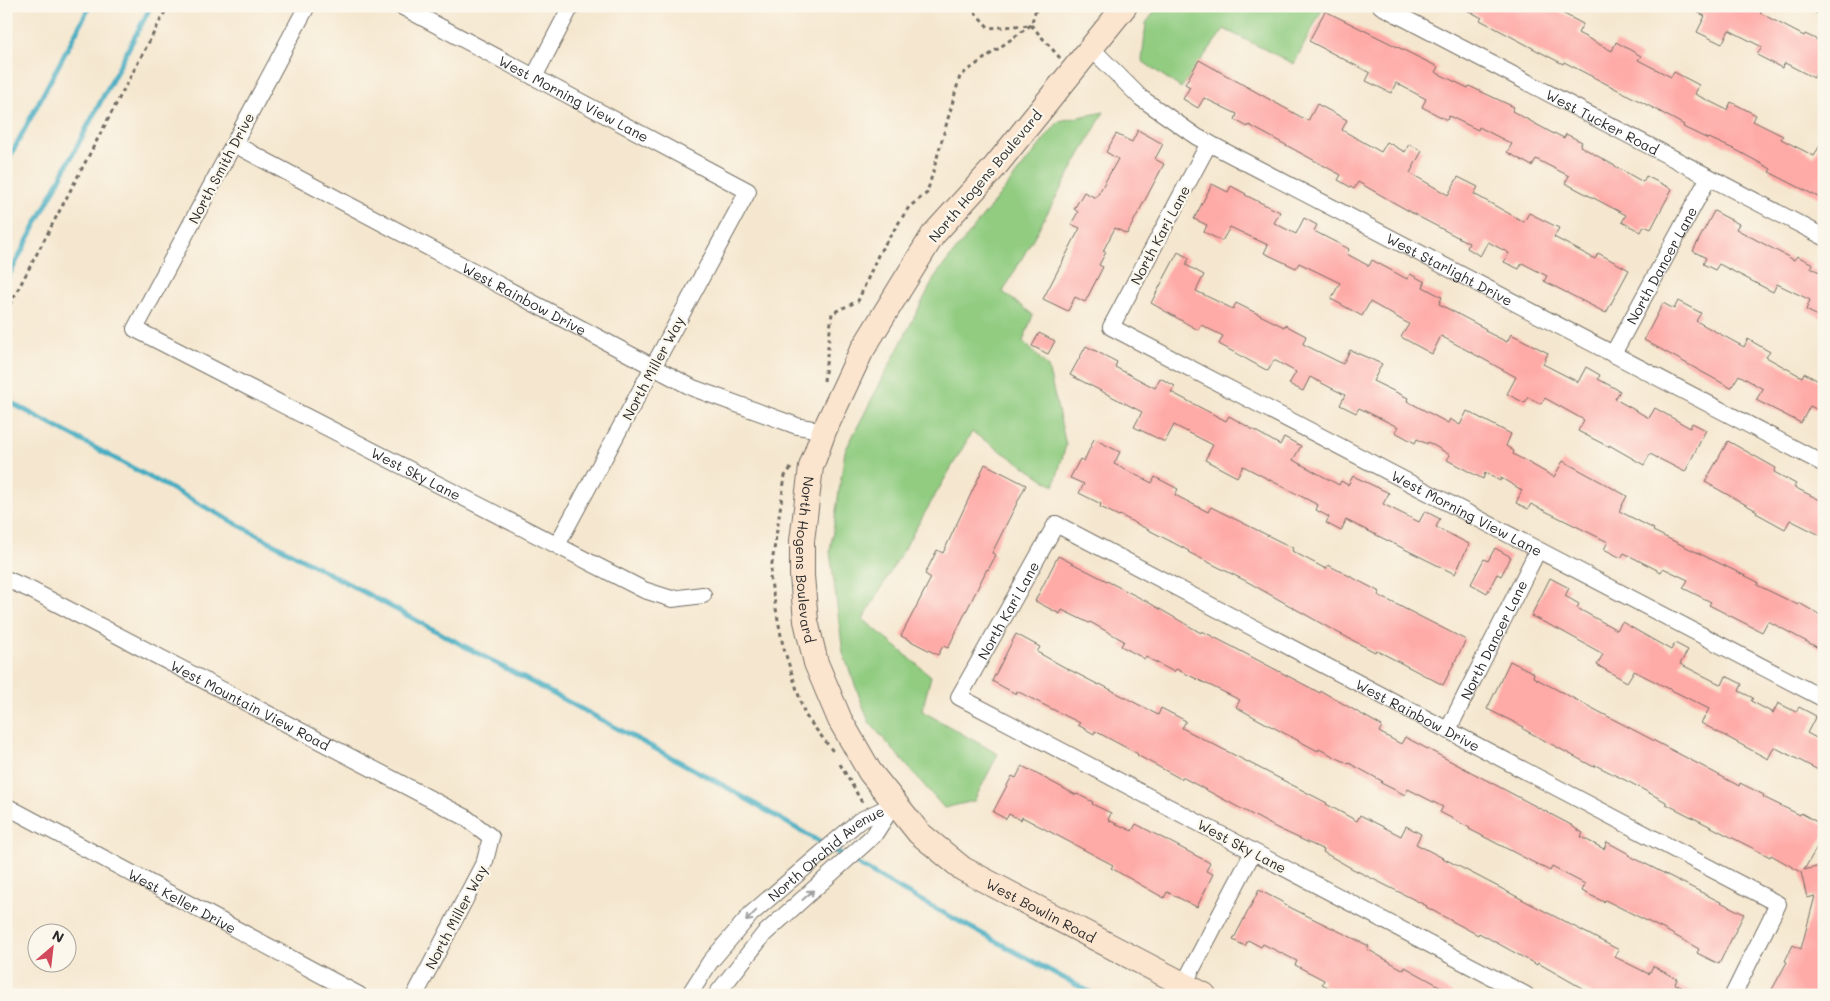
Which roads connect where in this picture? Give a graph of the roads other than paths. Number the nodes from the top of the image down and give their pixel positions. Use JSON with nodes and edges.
{"nodes":[{"id":1,"x":307,"y":6,"type":"edge"},
{"id":2,"x":401,"y":6,"type":"edge"},
{"id":3,"x":571,"y":6,"type":"edge"},
{"id":4,"x":1125,"y":6,"type":"edge"},
{"id":5,"x":1381,"y":6,"type":"edge"},
{"id":6,"x":1091,"y":48,"type":"junction"},
{"id":7,"x":534,"y":77,"type":"junction"},
{"id":8,"x":1209,"y":143,"type":"junction"},
{"id":9,"x":234,"y":144,"type":"junction"},
{"id":10,"x":1709,"y":177,"type":"junction"},
{"id":11,"x":748,"y":191,"type":"joint"},
{"id":12,"x":1824,"y":237,"type":"edge"},
{"id":13,"x":1111,"y":327,"type":"joint"},
{"id":14,"x":135,"y":329,"type":"joint"},
{"id":15,"x":1614,"y":354,"type":"junction"},
{"id":16,"x":653,"y":367,"type":"junction"},
{"id":17,"x":824,"y":431,"type":"junction"},
{"id":18,"x":1824,"y":464,"type":"edge"},
{"id":19,"x":1056,"y":524,"type":"joint"},
{"id":20,"x":557,"y":545,"type":"junction"},
{"id":21,"x":1538,"y":550,"type":"junction"},
{"id":22,"x":6,"y":579,"type":"edge"},
{"id":23,"x":703,"y":595,"type":"dead end"},
{"id":24,"x":959,"y":698,"type":"joint"},
{"id":25,"x":1824,"y":699,"type":"edge"},
{"id":26,"x":1448,"y":730,"type":"junction"},
{"id":27,"x":894,"y":804,"type":"junction"},
{"id":28,"x":6,"y":806,"type":"edge"},
{"id":29,"x":490,"y":837,"type":"joint"},
{"id":30,"x":1253,"y":852,"type":"junction"},
{"id":31,"x":1194,"y":990,"type":"edge"},
{"id":32,"x":359,"y":995,"type":"edge"},
{"id":33,"x":415,"y":995,"type":"edge"},
{"id":34,"x":689,"y":995,"type":"edge"},
{"id":35,"x":716,"y":995,"type":"edge"},
{"id":36,"x":1526,"y":995,"type":"edge"},
{"id":37,"x":1733,"y":995,"type":"edge"}],
"edges":[{"from":1,"to":9,"type":"street","name":"North Smith Drive"},
{"from":2,"to":7,"type":"street","name":"West Morning View Lane"},
{"from":3,"to":7,"type":"street"},
{"from":4,"to":6,"type":"street","name":"North Hogens Boulevard"},
{"from":5,"to":10,"type":"street","name":"West Tucker Road"},
{"from":6,"to":8,"type":"street","name":"West Starlight Drive"},
{"from":6,"to":17,"type":"street","name":"North Hogens Boulevard"},
{"from":7,"to":11,"type":"street","name":"West Morning View Lane"},
{"from":8,"to":13,"type":"street","name":"North Kari Lane"},
{"from":8,"to":15,"type":"street","name":"West Starlight Drive"},
{"from":9,"to":14,"type":"street","name":"North Smith Drive"},
{"from":9,"to":16,"type":"street","name":"West Rainbow Drive"},
{"from":10,"to":12,"type":"street","name":"West Tucker Road"},
{"from":10,"to":15,"type":"street","name":"North Dancer Lane"},
{"from":11,"to":16,"type":"street","name":"North Miller Way"},
{"from":13,"to":21,"type":"street","name":"West Morning View Lane"},
{"from":14,"to":20,"type":"street","name":"West Sky Lane"},
{"from":15,"to":18,"type":"street","name":"West Starlight Drive"},
{"from":16,"to":17,"type":"street","name":"West Rainbow Drive"},
{"from":16,"to":20,"type":"street","name":"North Miller Way"},
{"from":17,"to":27,"type":"street","name":"North Hogens Boulevard"},
{"from":19,"to":24,"type":"street","name":"North Kari Lane"},
{"from":19,"to":26,"type":"street","name":"West Rainbow Drive"},
{"from":20,"to":23,"type":"street","name":"West Sky Lane"},
{"from":21,"to":25,"type":"street","name":"West Morning View Lane"},
{"from":21,"to":26,"type":"street","name":"North Dancer Lane"},
{"from":22,"to":29,"type":"street","name":"West Mountain View Road"},
{"from":24,"to":30,"type":"street","name":"West Sky Lane"},
{"from":26,"to":37,"type":"street","name":"West Rainbow Drive"},
{"from":27,"to":31,"type":"street","name":"West Bowlin Road"},
{"from":27,"to":34,"type":"street","name":"North Orchid Avenue","one_way":true},
{"from":35,"to":27,"type":"street","name":"North Orchid Avenue","one_way":true},
{"from":28,"to":32,"type":"street","name":"West Keller Drive"},
{"from":29,"to":33,"type":"street","name":"North Miller Way"},
{"from":30,"to":31,"type":"street"},
{"from":30,"to":36,"type":"street","name":"West Sky Lane"}]}
